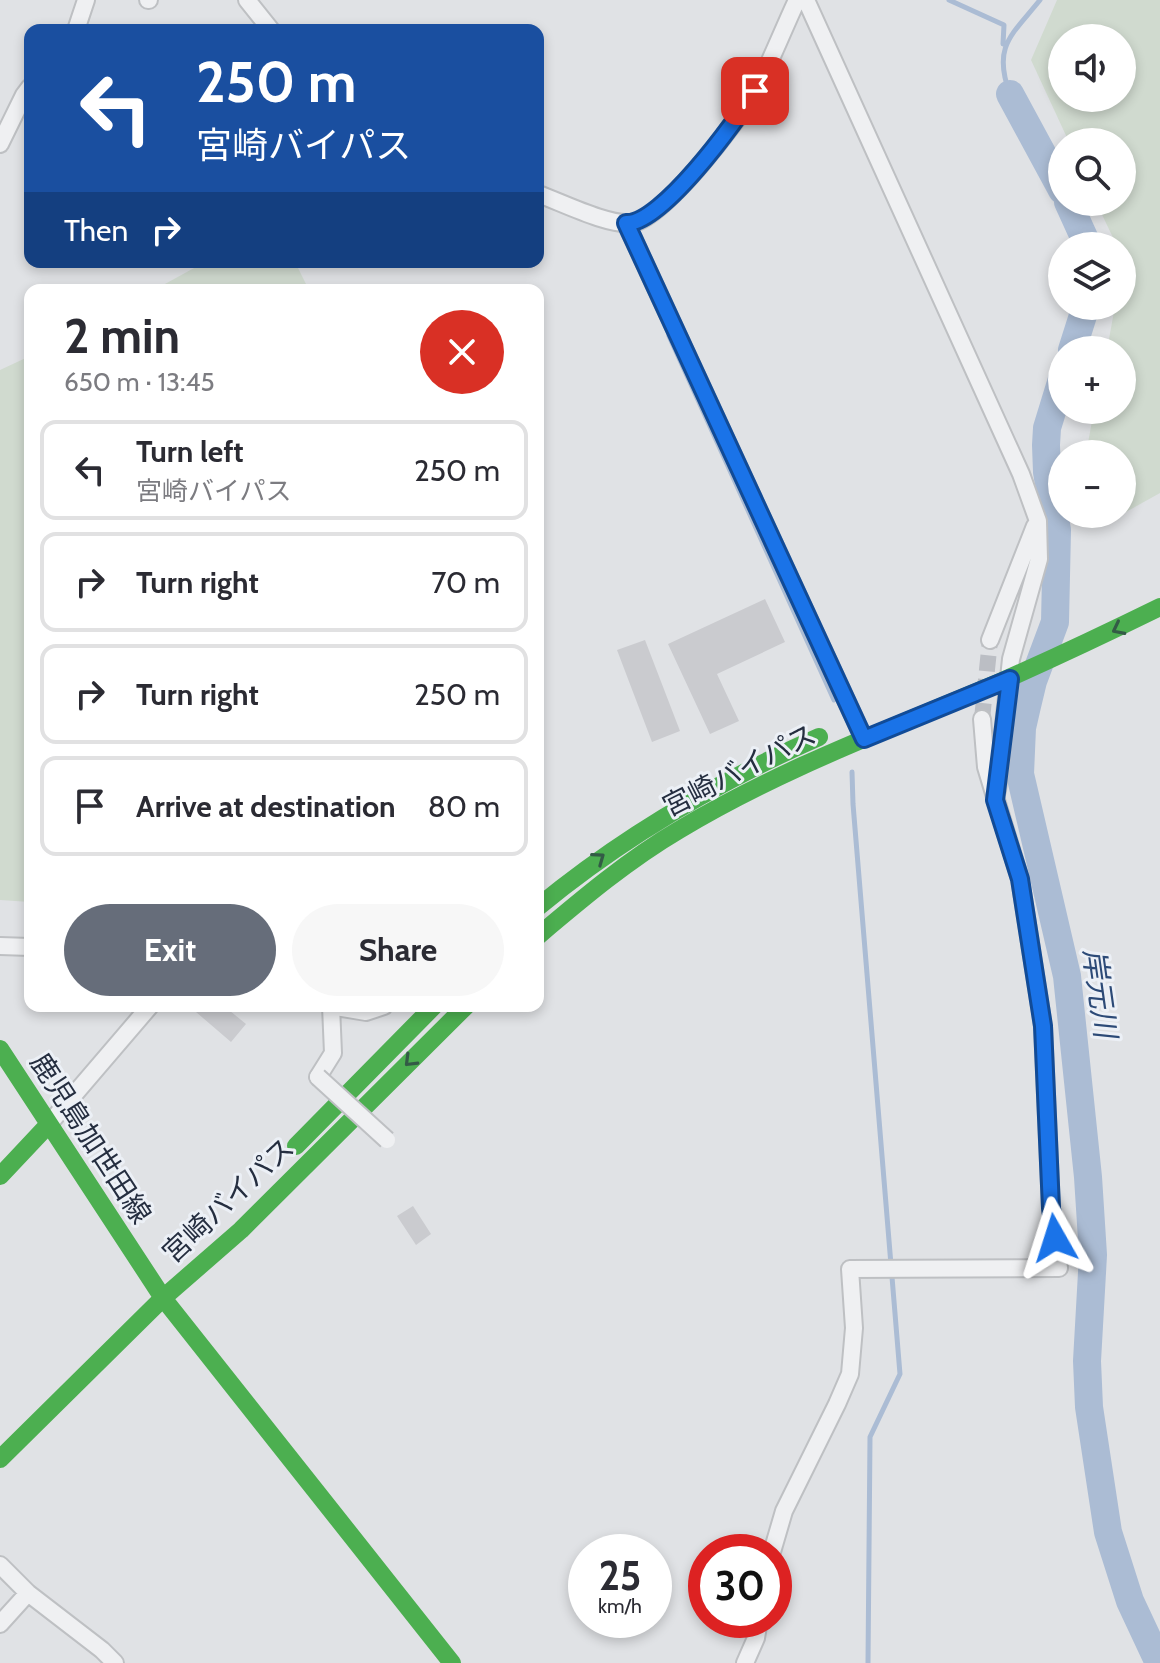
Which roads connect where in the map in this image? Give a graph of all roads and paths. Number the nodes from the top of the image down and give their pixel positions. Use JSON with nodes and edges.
{"nodes":[{"id":1,"x":86,"y":0,"type":"edge"},
{"id":2,"x":247,"y":0,"type":"edge"},
{"id":3,"x":797,"y":0,"type":"edge"},
{"id":4,"x":806,"y":0,"type":"edge"},
{"id":5,"x":78,"y":24,"type":"edge"},
{"id":6,"x":266,"y":24,"type":"edge"},
{"id":7,"x":24,"y":95,"type":"edge"},
{"id":8,"x":0,"y":144,"type":"edge"},
{"id":9,"x":544,"y":196,"type":"edge"},
{"id":10,"x":626,"y":223,"type":"junction"},
{"id":11,"x":1037,"y":519,"type":"junction"},
{"id":12,"x":1157,"y":598,"type":"edge"},
{"id":13,"x":990,"y":640,"type":"tunnel mouth"},
{"id":14,"x":1017,"y":666,"type":"junction"},
{"id":15,"x":927,"y":693,"type":"dead end"},
{"id":16,"x":864,"y":718,"type":"junction"},
{"id":17,"x":982,"y":719,"type":"tunnel mouth"},
{"id":18,"x":864,"y":739,"type":"junction"},
{"id":19,"x":995,"y":800,"type":"junction"},
{"id":20,"x":544,"y":902,"type":"edge"},
{"id":21,"x":544,"y":931,"type":"edge"},
{"id":22,"x":0,"y":946,"type":"edge"},
{"id":23,"x":24,"y":947,"type":"edge"},
{"id":24,"x":145,"y":1012,"type":"edge"},
{"id":25,"x":330,"y":1012,"type":"edge"},
{"id":26,"x":428,"y":1012,"type":"edge"},
{"id":27,"x":460,"y":1012,"type":"edge"},
{"id":28,"x":0,"y":1049,"type":"edge"},
{"id":29,"x":49,"y":1124,"type":"junction"},
{"id":30,"x":387,"y":1140,"type":"dead end"},
{"id":31,"x":282,"y":1161,"type":"dead end"},
{"id":32,"x":0,"y":1176,"type":"edge"},
{"id":33,"x":227,"y":1216,"type":"dead end"},
{"id":34,"x":163,"y":1298,"type":"junction"},
{"id":35,"x":0,"y":1459,"type":"edge"},
{"id":36,"x":777,"y":1534,"type":"edge"},
{"id":37,"x":0,"y":1565,"type":"edge"},
{"id":38,"x":28,"y":1593,"type":"junction"},
{"id":39,"x":0,"y":1624,"type":"edge"},
{"id":40,"x":756,"y":1638,"type":"edge"},
{"id":41,"x":115,"y":1663,"type":"edge"},
{"id":42,"x":452,"y":1663,"type":"edge"},
{"id":43,"x":745,"y":1663,"type":"edge"}],
"edges":[{"from":1,"to":5,"type":"street"},
{"from":2,"to":6,"type":"street"},
{"from":3,"to":10,"type":"street"},
{"from":4,"to":11,"type":"street"},
{"from":7,"to":8,"type":"street"},
{"from":9,"to":10,"type":"street"},
{"from":10,"to":16,"type":"street"},
{"from":11,"to":13,"type":"street"},
{"from":11,"to":14,"type":"street"},
{"from":12,"to":14,"type":"main road","name":"宮崎バイパス"},
{"from":12,"to":14,"type":"main road","name":"宮崎バイパス","one_way":true},
{"from":14,"to":15,"type":"main road","name":"宮崎バイパス"},
{"from":14,"to":18,"type":"main road","name":"宮崎バイパス"},
{"from":14,"to":19,"type":"street"},
{"from":16,"to":18,"type":"street"},
{"from":20,"to":16,"type":"main road","name":"宮崎バイパス","one_way":true},
{"from":17,"to":19,"type":"street"},
{"from":18,"to":21,"type":"main road","name":"宮崎バイパス"},
{"from":19,"to":36,"type":"street"},
{"from":22,"to":23,"type":"street"},
{"from":24,"to":29,"type":"street"},
{"from":25,"to":30,"type":"street","bridge":true},
{"from":26,"to":31,"type":"main road","name":"宮崎バイパス"},
{"from":27,"to":34,"type":"main road","name":"宮崎バイパス","one_way":true},
{"from":28,"to":29,"type":"main road","name":"鹿児島加世田線"},
{"from":29,"to":32,"type":"main road"},
{"from":29,"to":34,"type":"main road","name":"鹿児島加世田線"},
{"from":33,"to":34,"type":"main road","name":"宮崎バイパス"},
{"from":34,"to":35,"type":"main road","name":"宮崎バイパス"},
{"from":34,"to":42,"type":"main road","name":"鹿児島加世田線"},
{"from":37,"to":38,"type":"street"},
{"from":38,"to":39,"type":"street"},
{"from":38,"to":41,"type":"street"},
{"from":40,"to":43,"type":"street"}]}
